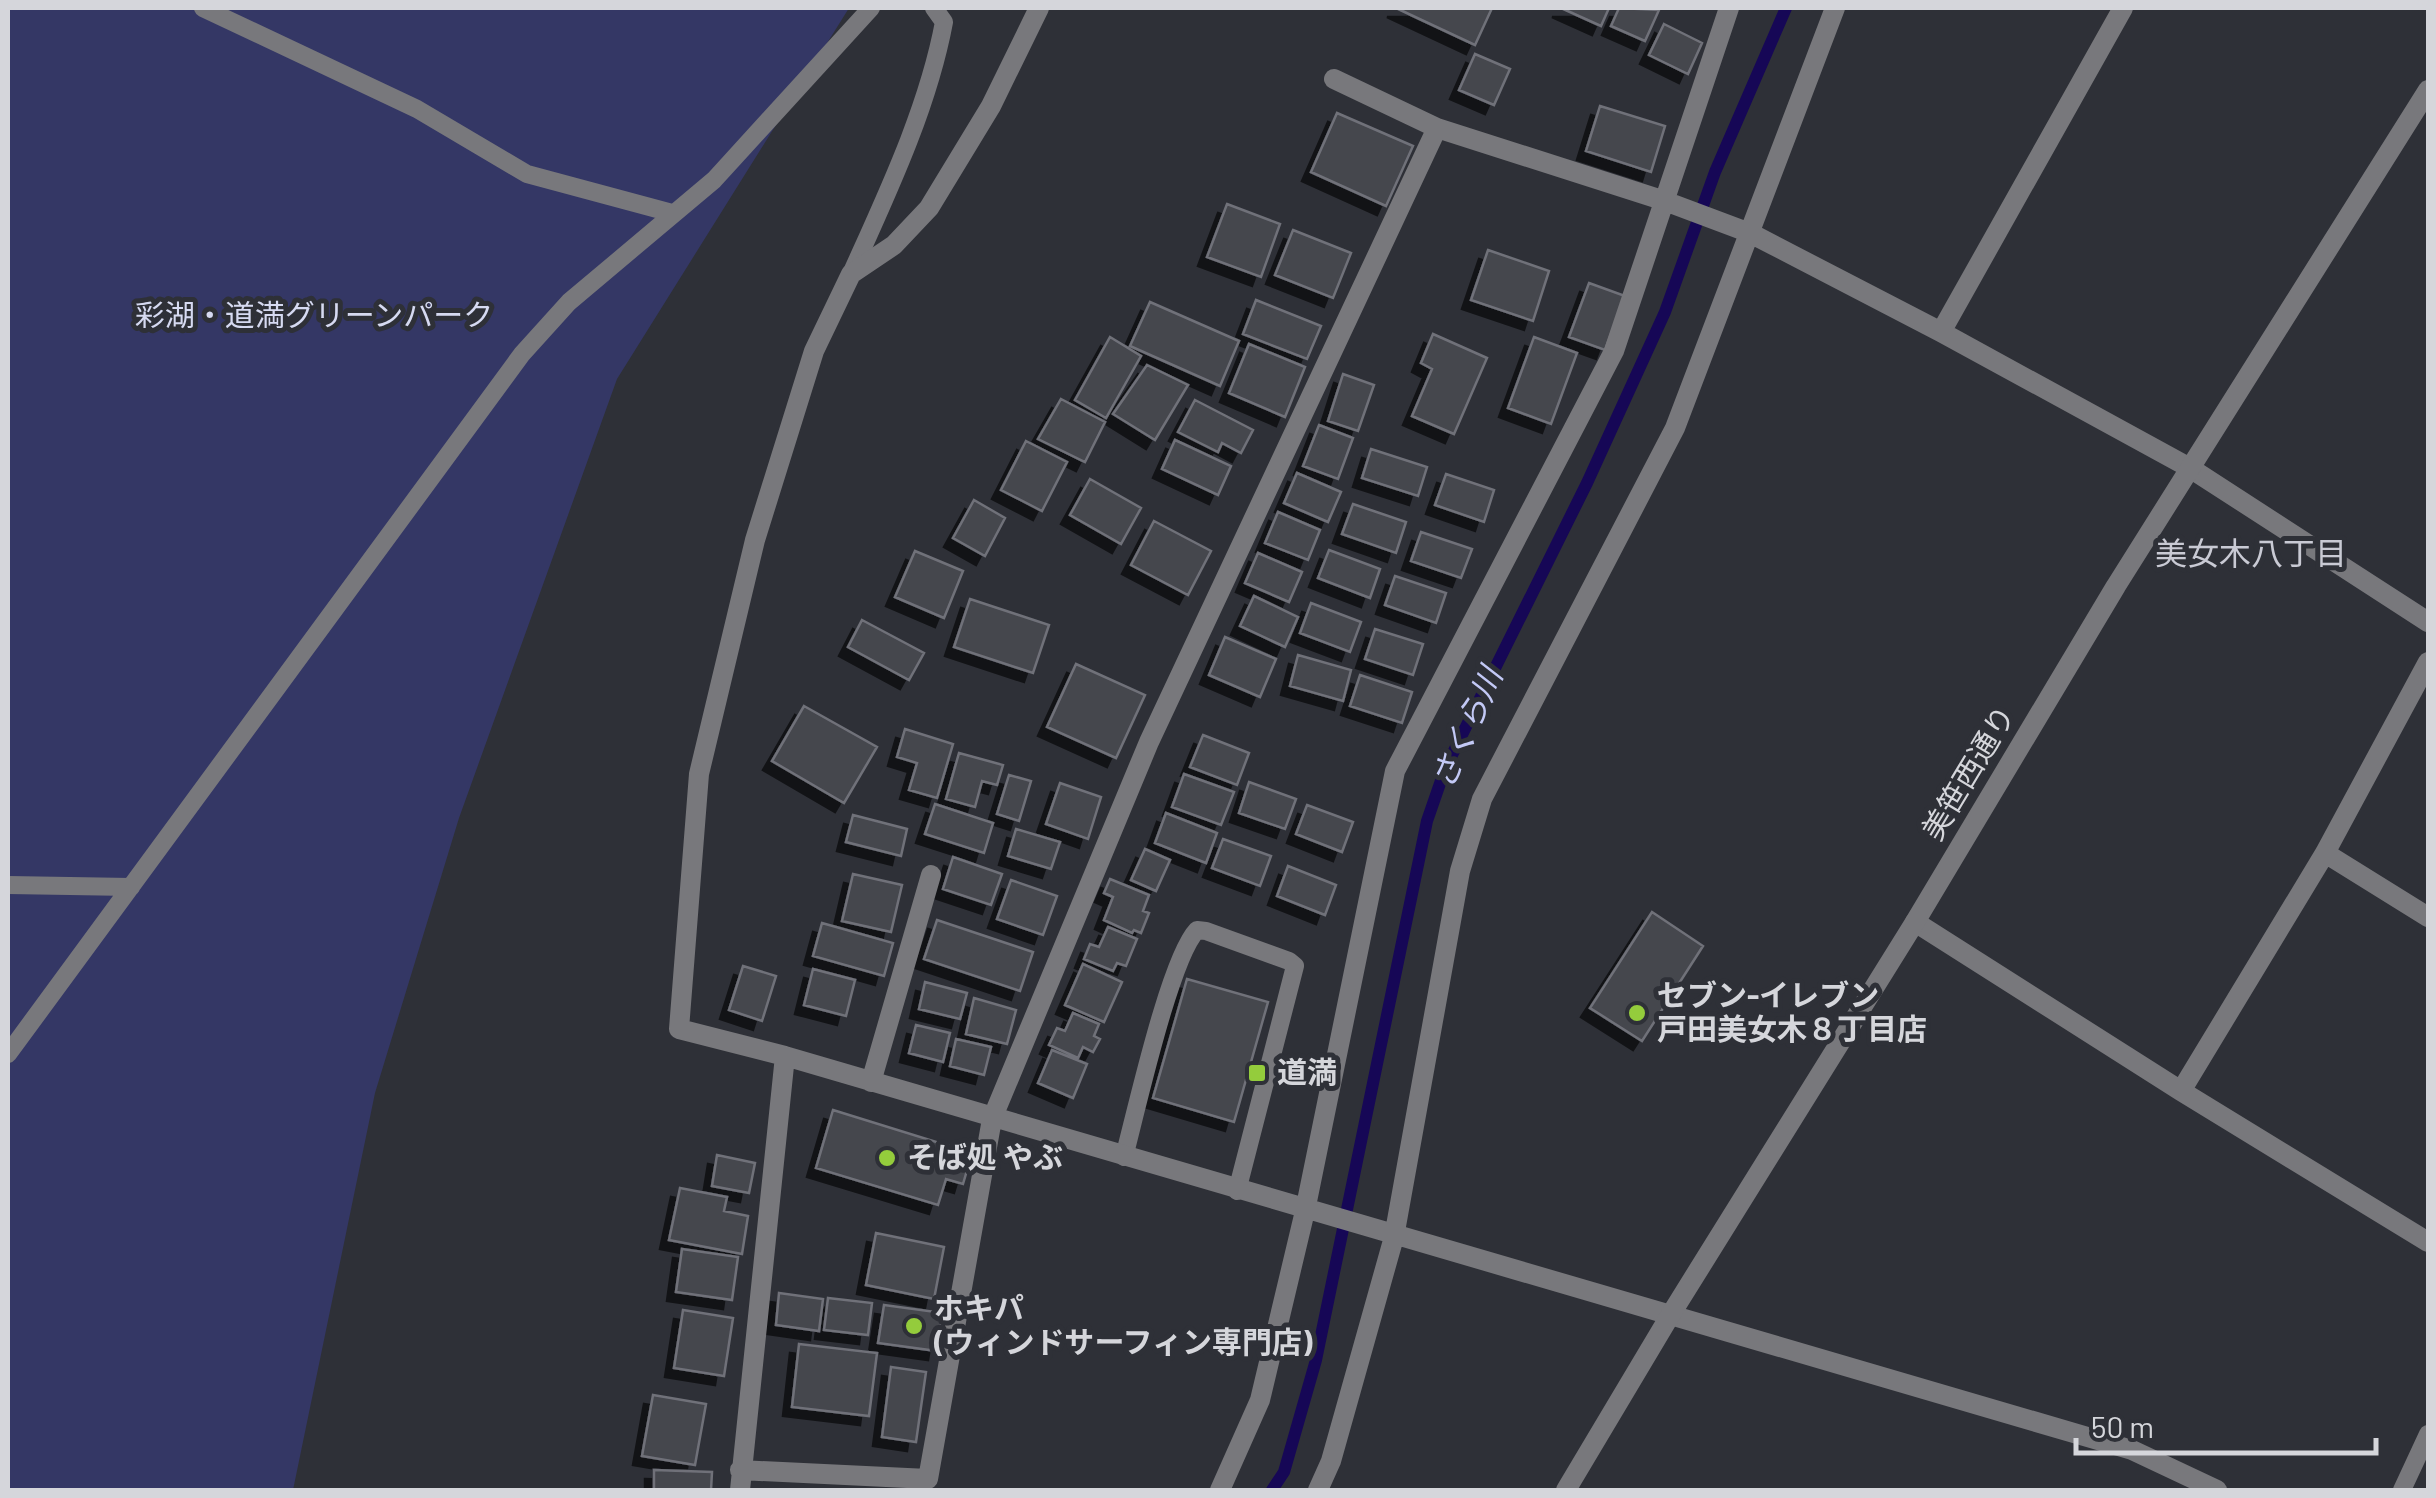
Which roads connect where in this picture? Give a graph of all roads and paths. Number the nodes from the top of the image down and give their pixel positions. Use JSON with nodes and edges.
{"nodes":[{"id":1,"x":203,"y":8,"type":"edge"},
{"id":2,"x":872,"y":8,"type":"edge"},
{"id":3,"x":934,"y":8,"type":"edge"},
{"id":4,"x":1039,"y":8,"type":"edge"},
{"id":5,"x":1729,"y":8,"type":"edge"},
{"id":6,"x":1835,"y":8,"type":"edge"},
{"id":7,"x":2124,"y":8,"type":"edge"},
{"id":8,"x":1334,"y":79,"type":"dead end"},
{"id":9,"x":2428,"y":90,"type":"edge"},
{"id":10,"x":1437,"y":128,"type":"junction"},
{"id":11,"x":1669,"y":202,"type":"junction"},
{"id":12,"x":672,"y":214,"type":"junction"},
{"id":13,"x":1740,"y":228,"type":"junction"},
{"id":14,"x":851,"y":274,"type":"junction"},
{"id":15,"x":1942,"y":332,"type":"junction"},
{"id":16,"x":2190,"y":468,"type":"junction"},
{"id":17,"x":2428,"y":622,"type":"edge"},
{"id":18,"x":2428,"y":662,"type":"edge"},
{"id":19,"x":2325,"y":853,"type":"junction"},
{"id":20,"x":931,"y":876,"type":"dead end"},
{"id":21,"x":8,"y":885,"type":"edge"},
{"id":22,"x":131,"y":887,"type":"junction"},
{"id":23,"x":2428,"y":917,"type":"edge"},
{"id":24,"x":1915,"y":922,"type":"junction"},
{"id":25,"x":8,"y":1054,"type":"edge"},
{"id":26,"x":785,"y":1056,"type":"junction"},
{"id":27,"x":871,"y":1082,"type":"junction"},
{"id":28,"x":2181,"y":1090,"type":"junction"},
{"id":29,"x":992,"y":1120,"type":"junction"},
{"id":30,"x":1124,"y":1158,"type":"junction"},
{"id":31,"x":1237,"y":1191,"type":"junction"},
{"id":32,"x":1309,"y":1212,"type":"junction"},
{"id":33,"x":1394,"y":1237,"type":"junction"},
{"id":34,"x":2428,"y":1242,"type":"edge"},
{"id":35,"x":1671,"y":1314,"type":"junction"},
{"id":36,"x":2428,"y":1434,"type":"edge"},
{"id":37,"x":740,"y":1480,"type":"edge"},
{"id":38,"x":1220,"y":1490,"type":"edge"},
{"id":39,"x":1318,"y":1490,"type":"edge"},
{"id":40,"x":1566,"y":1490,"type":"edge"},
{"id":41,"x":2217,"y":1490,"type":"edge"},
{"id":42,"x":2402,"y":1490,"type":"edge"}],
"edges":[{"from":1,"to":12,"type":"lane"},
{"from":2,"to":12,"type":"lane"},
{"from":3,"to":14,"type":"lane"},
{"from":4,"to":14,"type":"street"},
{"from":5,"to":11,"type":"street"},
{"from":6,"to":13,"type":"street"},
{"from":7,"to":15,"type":"street"},
{"from":8,"to":10,"type":"street"},
{"from":9,"to":16,"type":"street","name":"美笹西通り"},
{"from":10,"to":11,"type":"street"},
{"from":10,"to":29,"type":"street"},
{"from":11,"to":13,"type":"street"},
{"from":11,"to":32,"type":"street"},
{"from":12,"to":22,"type":"lane"},
{"from":13,"to":15,"type":"street"},
{"from":13,"to":33,"type":"street"},
{"from":14,"to":26,"type":"street"},
{"from":15,"to":16,"type":"street"},
{"from":16,"to":17,"type":"street"},
{"from":16,"to":24,"type":"street","name":"美笹西通り"},
{"from":18,"to":19,"type":"street"},
{"from":19,"to":23,"type":"street"},
{"from":19,"to":28,"type":"street"},
{"from":20,"to":27,"type":"street"},
{"from":21,"to":22,"type":"lane"},
{"from":22,"to":25,"type":"lane"},
{"from":24,"to":28,"type":"street"},
{"from":24,"to":35,"type":"street","name":"美笹西通り"},
{"from":26,"to":27,"type":"street"},
{"from":26,"to":37,"type":"street"},
{"from":27,"to":29,"type":"street"},
{"from":28,"to":34,"type":"street"},
{"from":29,"to":30,"type":"street"},
{"from":29,"to":37,"type":"street"},
{"from":30,"to":31,"type":"street"},
{"from":30,"to":31,"type":"lane"},
{"from":31,"to":32,"type":"street"},
{"from":32,"to":33,"type":"street"},
{"from":32,"to":38,"type":"street"},
{"from":33,"to":35,"type":"street"},
{"from":33,"to":39,"type":"street"},
{"from":35,"to":40,"type":"street","name":"美笹西通り"},
{"from":35,"to":41,"type":"street"},
{"from":36,"to":42,"type":"lane"}]}
